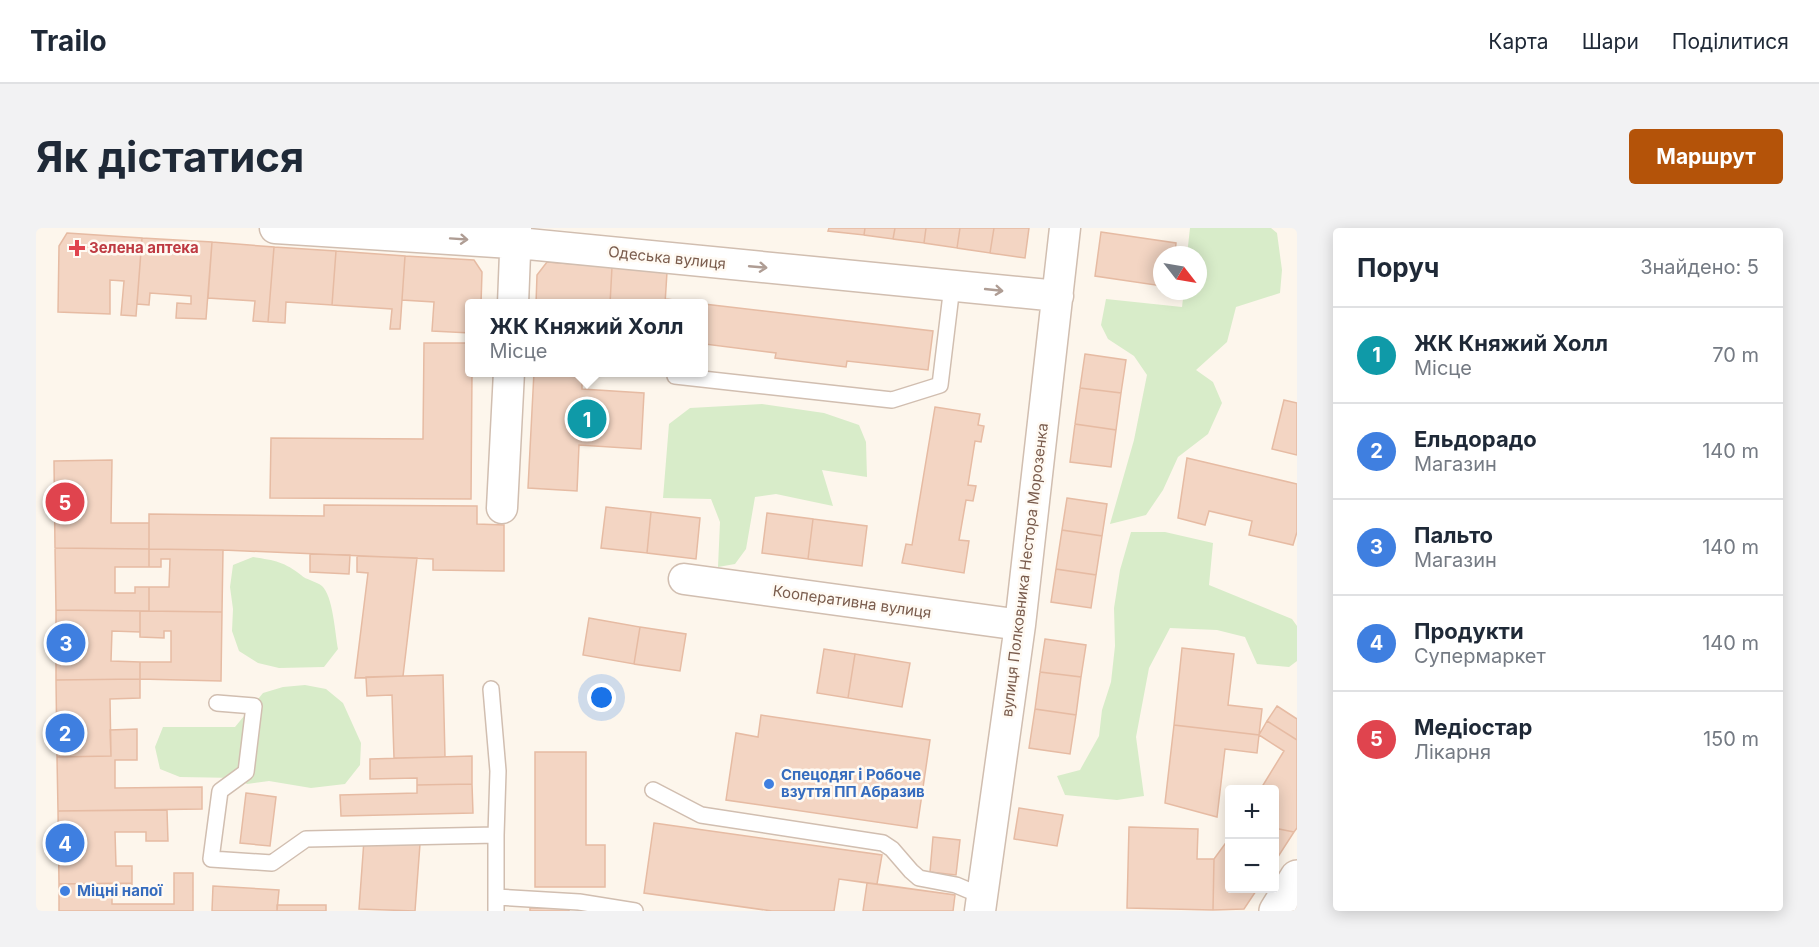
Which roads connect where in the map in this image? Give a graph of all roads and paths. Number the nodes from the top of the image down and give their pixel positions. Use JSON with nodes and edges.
{"nodes":[{"id":1,"x":275,"y":228,"type":"edge"},
{"id":2,"x":1065,"y":228,"type":"edge"},
{"id":3,"x":516,"y":236,"type":"edge"},
{"id":4,"x":952,"y":286,"type":"junction"},
{"id":5,"x":1058,"y":296,"type":"junction"},
{"id":6,"x":513,"y":299,"type":"edge"},
{"id":7,"x":510,"y":377,"type":"edge"},
{"id":8,"x":684,"y":377,"type":"edge"},
{"id":9,"x":502,"y":508,"type":"dead end"},
{"id":10,"x":684,"y":579,"type":"dead end"},
{"id":11,"x":1020,"y":625,"type":"junction"},
{"id":12,"x":491,"y":689,"type":"dead end"},
{"id":13,"x":217,"y":704,"type":"dead end"},
{"id":14,"x":653,"y":790,"type":"dead end"},
{"id":15,"x":496,"y":835,"type":"junction"},
{"id":16,"x":1297,"y":878,"type":"edge"},
{"id":17,"x":981,"y":903,"type":"edge"},
{"id":18,"x":496,"y":904,"type":"edge"},
{"id":19,"x":635,"y":911,"type":"edge"},
{"id":20,"x":1276,"y":911,"type":"edge"}],
"edges":[{"from":1,"to":3,"type":"street","name":"Одеська вулиця","one_way":true},
{"from":2,"to":5,"type":"street","name":"вулиця Полковника Нестора Морозенка"},
{"from":3,"to":4,"type":"street","name":"Одеська вулиця","one_way":true},
{"from":3,"to":6,"type":"street"},
{"from":4,"to":5,"type":"street","name":"Одеська вулиця","one_way":true},
{"from":4,"to":8,"type":"lane"},
{"from":5,"to":11,"type":"street","name":"вулиця Полковника Нестора Морозенка"},
{"from":7,"to":9,"type":"street"},
{"from":10,"to":11,"type":"street","name":"Кооперативна вулиця"},
{"from":11,"to":17,"type":"street","name":"вулиця Полковника Нестора Морозенка"},
{"from":12,"to":15,"type":"lane"},
{"from":13,"to":15,"type":"lane"},
{"from":14,"to":17,"type":"lane"},
{"from":15,"to":18,"type":"lane"},
{"from":16,"to":20,"type":"street"},
{"from":18,"to":19,"type":"lane"}]}
